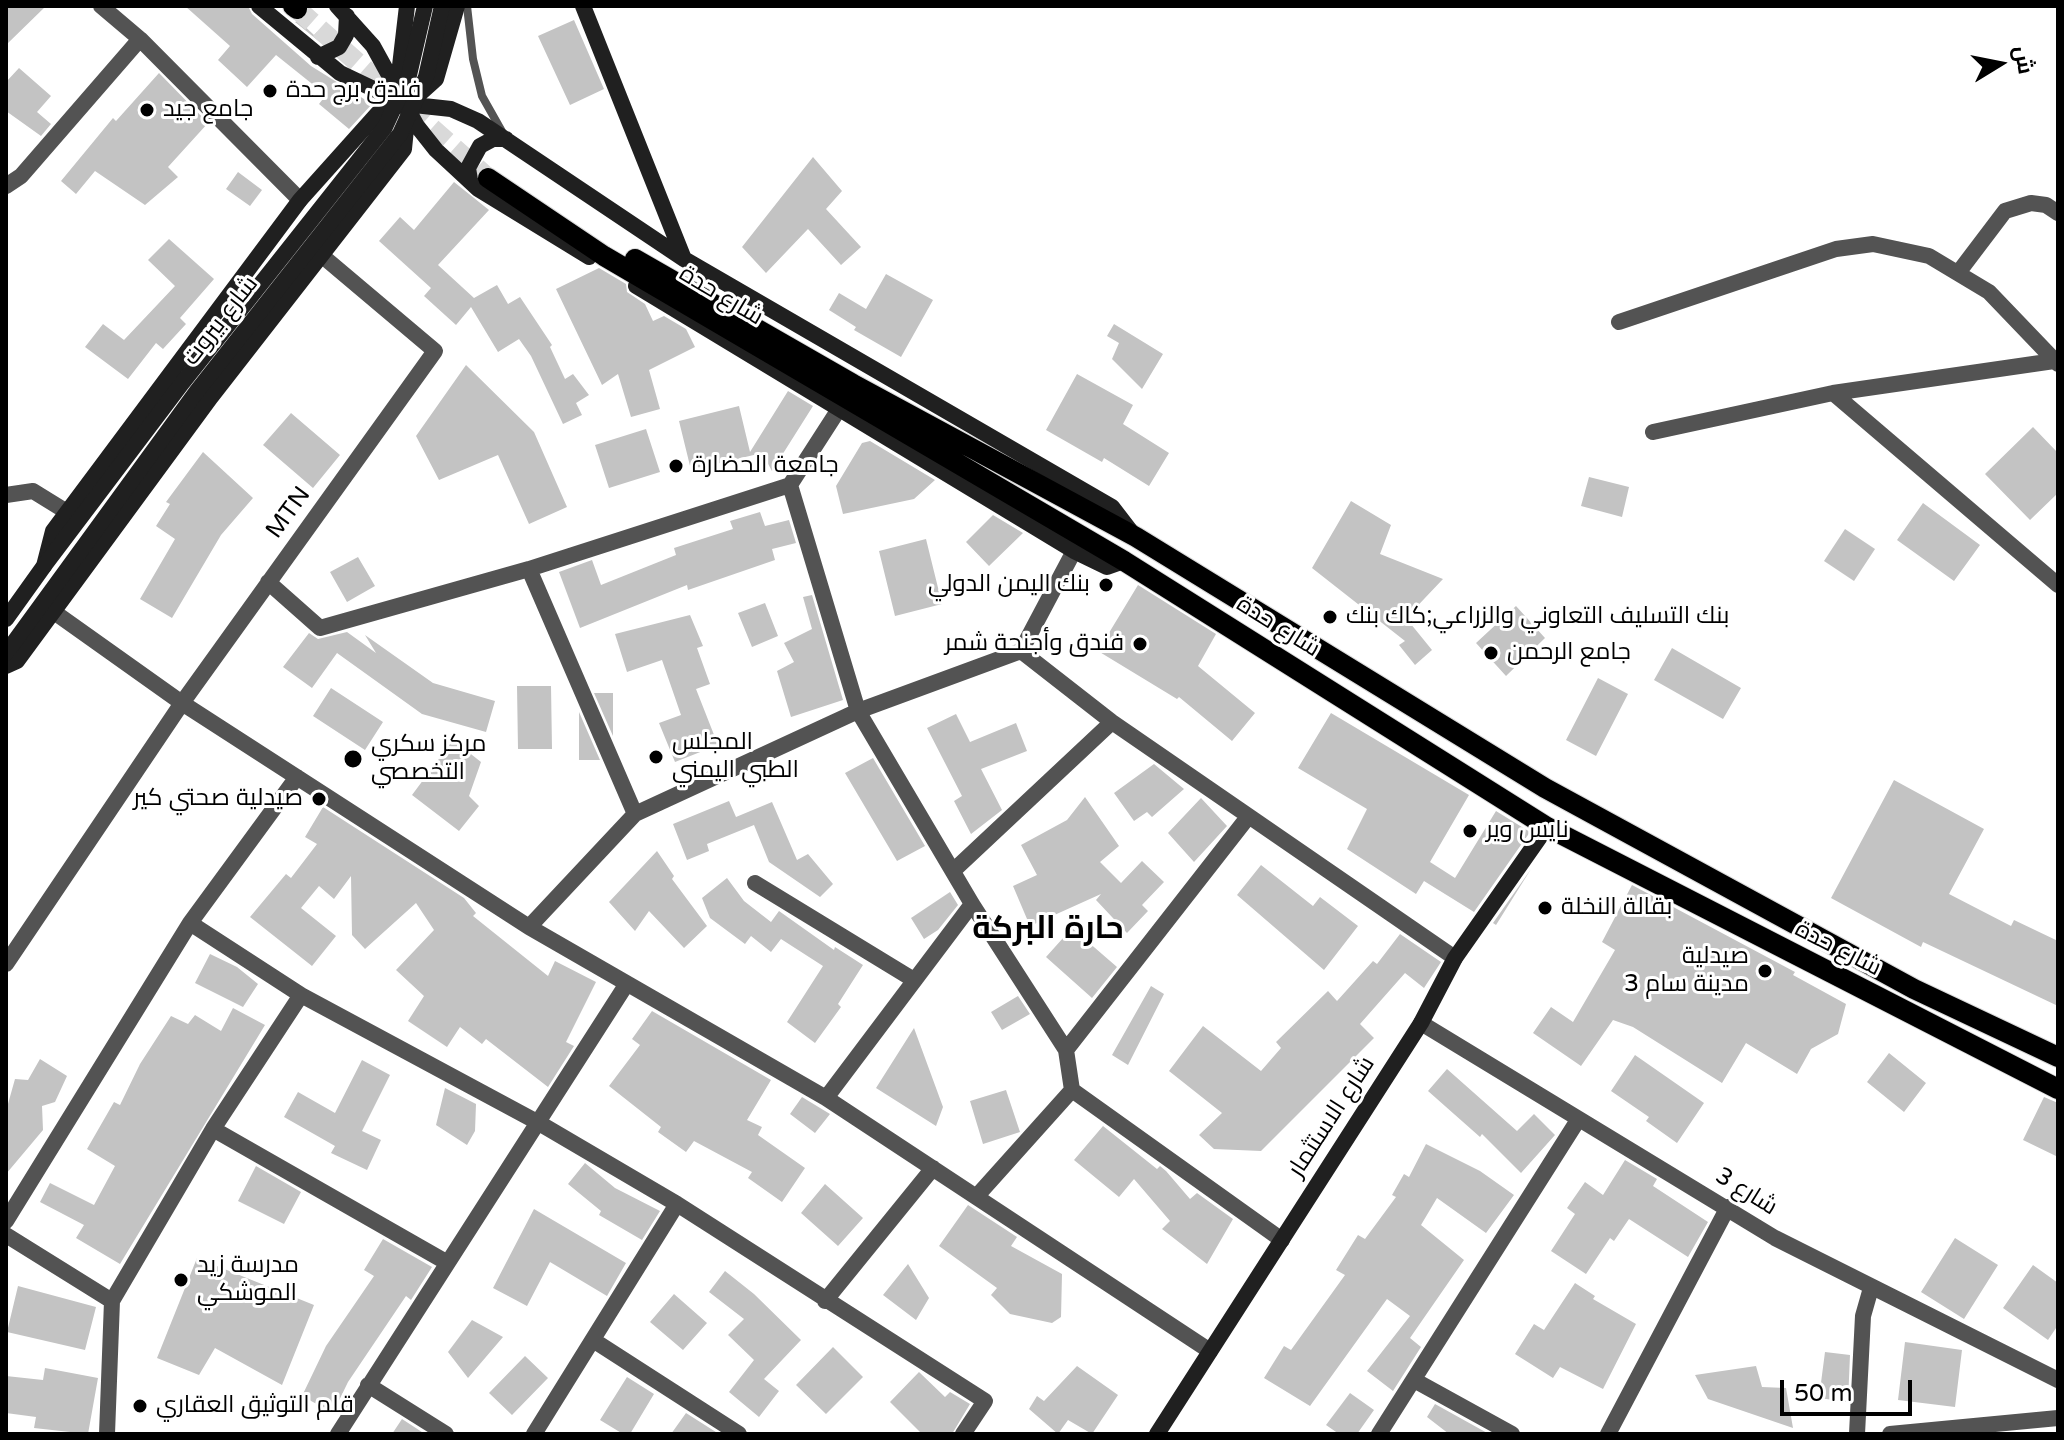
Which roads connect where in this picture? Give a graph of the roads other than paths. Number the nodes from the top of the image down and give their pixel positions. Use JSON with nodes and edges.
{"nodes":[{"id":1,"x":101,"y":6,"type":"edge"},
{"id":2,"x":259,"y":6,"type":"edge"},
{"id":3,"x":407,"y":6,"type":"edge"},
{"id":4,"x":425,"y":6,"type":"edge"},
{"id":5,"x":442,"y":6,"type":"edge"},
{"id":6,"x":457,"y":6,"type":"edge"},
{"id":7,"x":467,"y":6,"type":"edge"},
{"id":8,"x":583,"y":6,"type":"edge"},
{"id":9,"x":342,"y":11,"type":"edge"},
{"id":10,"x":140,"y":39,"type":"junction"},
{"id":11,"x":318,"y":57,"type":"junction"},
{"id":12,"x":340,"y":73,"type":"junction"},
{"id":13,"x":405,"y":104,"type":"junction"},
{"id":14,"x":378,"y":113,"type":"junction"},
{"id":15,"x":506,"y":139,"type":"junction"},
{"id":16,"x":404,"y":149,"type":"junction"},
{"id":17,"x":436,"y":150,"type":"junction"},
{"id":18,"x":485,"y":175,"type":"junction"},
{"id":19,"x":6,"y":186,"type":"edge"},
{"id":20,"x":300,"y":200,"type":"junction"},
{"id":21,"x":2058,"y":213,"type":"edge"},
{"id":22,"x":333,"y":237,"type":"junction"},
{"id":23,"x":320,"y":254,"type":"junction"},
{"id":24,"x":684,"y":259,"type":"junction"},
{"id":25,"x":1958,"y":273,"type":"junction"},
{"id":26,"x":1619,"y":322,"type":"dead end"},
{"id":27,"x":2056,"y":362,"type":"edge"},
{"id":28,"x":1833,"y":393,"type":"junction"},
{"id":29,"x":839,"y":409,"type":"junction"},
{"id":30,"x":1653,"y":432,"type":"dead end"},
{"id":31,"x":790,"y":485,"type":"junction"},
{"id":32,"x":6,"y":495,"type":"edge"},
{"id":33,"x":67,"y":512,"type":"junction"},
{"id":34,"x":1136,"y":537,"type":"junction"},
{"id":35,"x":1074,"y":551,"type":"junction"},
{"id":36,"x":1124,"y":561,"type":"junction"},
{"id":37,"x":44,"y":566,"type":"junction"},
{"id":38,"x":529,"y":569,"type":"junction"},
{"id":39,"x":268,"y":582,"type":"junction"},
{"id":40,"x":2058,"y":585,"type":"edge"},
{"id":41,"x":54,"y":612,"type":"junction"},
{"id":42,"x":6,"y":619,"type":"edge"},
{"id":43,"x":1021,"y":651,"type":"junction"},
{"id":44,"x":6,"y":653,"type":"edge"},
{"id":45,"x":6,"y":666,"type":"edge"},
{"id":46,"x":182,"y":703,"type":"junction"},
{"id":47,"x":858,"y":711,"type":"junction"},
{"id":48,"x":1112,"y":722,"type":"junction"},
{"id":49,"x":297,"y":777,"type":"junction"},
{"id":50,"x":635,"y":814,"type":"junction"},
{"id":51,"x":1248,"y":817,"type":"junction"},
{"id":52,"x":1547,"y":827,"type":"junction"},
{"id":53,"x":953,"y":871,"type":"junction"},
{"id":54,"x":755,"y":883,"type":"dead end"},
{"id":55,"x":972,"y":904,"type":"junction"},
{"id":56,"x":190,"y":923,"type":"junction"},
{"id":57,"x":529,"y":927,"type":"junction"},
{"id":58,"x":1455,"y":958,"type":"junction"},
{"id":59,"x":6,"y":964,"type":"edge"},
{"id":60,"x":914,"y":980,"type":"junction"},
{"id":61,"x":626,"y":985,"type":"junction"},
{"id":62,"x":301,"y":995,"type":"junction"},
{"id":63,"x":1421,"y":1023,"type":"junction"},
{"id":64,"x":1066,"y":1050,"type":"junction"},
{"id":65,"x":2058,"y":1057,"type":"edge"},
{"id":66,"x":2058,"y":1089,"type":"edge"},
{"id":67,"x":1072,"y":1090,"type":"junction"},
{"id":68,"x":826,"y":1098,"type":"junction"},
{"id":69,"x":1578,"y":1120,"type":"junction"},
{"id":70,"x":539,"y":1123,"type":"junction"},
{"id":71,"x":213,"y":1129,"type":"junction"},
{"id":72,"x":933,"y":1168,"type":"junction"},
{"id":73,"x":976,"y":1197,"type":"junction"},
{"id":74,"x":677,"y":1204,"type":"junction"},
{"id":75,"x":1728,"y":1207,"type":"junction"},
{"id":76,"x":6,"y":1221,"type":"edge"},
{"id":77,"x":6,"y":1235,"type":"edge"},
{"id":78,"x":1282,"y":1240,"type":"junction"},
{"id":79,"x":446,"y":1262,"type":"junction"},
{"id":80,"x":1871,"y":1288,"type":"junction"},
{"id":81,"x":112,"y":1301,"type":"junction"},
{"id":82,"x":825,"y":1301,"type":"junction"},
{"id":83,"x":593,"y":1340,"type":"junction"},
{"id":84,"x":1210,"y":1351,"type":"junction"},
{"id":85,"x":1414,"y":1380,"type":"junction"},
{"id":86,"x":2058,"y":1380,"type":"edge"},
{"id":87,"x":368,"y":1385,"type":"junction"},
{"id":88,"x":2058,"y":1418,"type":"edge"},
{"id":89,"x":107,"y":1434,"type":"edge"},
{"id":90,"x":338,"y":1434,"type":"edge"},
{"id":91,"x":446,"y":1434,"type":"edge"},
{"id":92,"x":534,"y":1434,"type":"edge"},
{"id":93,"x":739,"y":1434,"type":"edge"},
{"id":94,"x":963,"y":1434,"type":"edge"},
{"id":95,"x":1157,"y":1434,"type":"edge"},
{"id":96,"x":1379,"y":1434,"type":"edge"},
{"id":97,"x":1512,"y":1434,"type":"edge"},
{"id":98,"x":1608,"y":1434,"type":"edge"},
{"id":99,"x":1857,"y":1434,"type":"edge"},
{"id":100,"x":1890,"y":1434,"type":"edge"}],
"edges":[{"from":1,"to":10,"type":"street"},
{"from":2,"to":11,"type":"street"},
{"from":3,"to":13,"type":"street"},
{"from":4,"to":37,"type":"street","name":"شارع بيروت","bridge":true},
{"from":5,"to":44,"type":"street","name":"شارع بيروت","bridge":true},
{"from":6,"to":13,"type":"street"},
{"from":7,"to":15,"type":"lane"},
{"from":8,"to":24,"type":"street"},
{"from":9,"to":11,"type":"street"},
{"from":9,"to":13,"type":"street"},
{"from":10,"to":19,"type":"street"},
{"from":10,"to":20,"type":"street"},
{"from":11,"to":12,"type":"street"},
{"from":12,"to":13,"type":"street"},
{"from":12,"to":14,"type":"street"},
{"from":13,"to":14,"type":"street"},
{"from":13,"to":15,"type":"street"},
{"from":13,"to":16,"type":"street"},
{"from":13,"to":17,"type":"street"},
{"from":14,"to":20,"type":"street"},
{"from":15,"to":18,"type":"street"},
{"from":15,"to":24,"type":"street"},
{"from":16,"to":17,"type":"street"},
{"from":16,"to":22,"type":"street"},
{"from":17,"to":18,"type":"street"},
{"from":18,"to":29,"type":"street"},
{"from":18,"to":34,"type":"main road","name":"شارع حدة"},
{"from":18,"to":36,"type":"main road","name":"شارع حدة"},
{"from":20,"to":22,"type":"street"},
{"from":20,"to":33,"type":"street"},
{"from":21,"to":25,"type":"street"},
{"from":22,"to":23,"type":"street"},
{"from":23,"to":39,"type":"street","name":"MTN"},
{"from":23,"to":41,"type":"street"},
{"from":24,"to":34,"type":"street"},
{"from":25,"to":26,"type":"street"},
{"from":25,"to":27,"type":"street"},
{"from":27,"to":28,"type":"street"},
{"from":28,"to":30,"type":"street"},
{"from":28,"to":40,"type":"street"},
{"from":29,"to":31,"type":"street"},
{"from":29,"to":35,"type":"street"},
{"from":31,"to":38,"type":"street"},
{"from":31,"to":47,"type":"street"},
{"from":32,"to":33,"type":"street"},
{"from":33,"to":37,"type":"street"},
{"from":34,"to":65,"type":"main road","name":"شارع حدة"},
{"from":35,"to":36,"type":"street"},
{"from":35,"to":43,"type":"street"},
{"from":36,"to":52,"type":"main road","name":"شارع حدة"},
{"from":37,"to":42,"type":"street","name":"شارع بيروت"},
{"from":38,"to":39,"type":"street"},
{"from":38,"to":50,"type":"street"},
{"from":39,"to":46,"type":"street","name":"MTN"},
{"from":41,"to":45,"type":"street"},
{"from":41,"to":46,"type":"street"},
{"from":43,"to":47,"type":"street"},
{"from":43,"to":48,"type":"street"},
{"from":46,"to":49,"type":"street"},
{"from":46,"to":59,"type":"street","name":"MTN"},
{"from":47,"to":50,"type":"street"},
{"from":47,"to":53,"type":"street"},
{"from":48,"to":51,"type":"street"},
{"from":48,"to":53,"type":"street"},
{"from":49,"to":56,"type":"street"},
{"from":49,"to":57,"type":"street"},
{"from":50,"to":57,"type":"street"},
{"from":51,"to":58,"type":"street"},
{"from":51,"to":64,"type":"street"},
{"from":52,"to":58,"type":"street","name":"شارع الاستثمار"},
{"from":52,"to":66,"type":"main road","name":"شارع حدة"},
{"from":53,"to":55,"type":"street"},
{"from":54,"to":60,"type":"street"},
{"from":55,"to":60,"type":"street"},
{"from":55,"to":64,"type":"street"},
{"from":56,"to":62,"type":"street"},
{"from":56,"to":76,"type":"street"},
{"from":57,"to":61,"type":"street"},
{"from":58,"to":63,"type":"street","name":"شارع الاستثمار"},
{"from":60,"to":68,"type":"street"},
{"from":61,"to":68,"type":"street"},
{"from":61,"to":70,"type":"street"},
{"from":62,"to":70,"type":"street"},
{"from":62,"to":71,"type":"street"},
{"from":63,"to":69,"type":"street","name":"شارع 3"},
{"from":63,"to":78,"type":"street","name":"شارع الاستثمار"},
{"from":64,"to":67,"type":"street"},
{"from":67,"to":73,"type":"street"},
{"from":67,"to":78,"type":"street"},
{"from":68,"to":72,"type":"street"},
{"from":69,"to":75,"type":"street","name":"شارع 3"},
{"from":69,"to":85,"type":"street"},
{"from":70,"to":74,"type":"street"},
{"from":70,"to":79,"type":"street"},
{"from":71,"to":79,"type":"street"},
{"from":71,"to":81,"type":"street"},
{"from":72,"to":73,"type":"street"},
{"from":72,"to":82,"type":"street"},
{"from":73,"to":84,"type":"street"},
{"from":74,"to":82,"type":"street"},
{"from":74,"to":83,"type":"street"},
{"from":75,"to":80,"type":"street","name":"شارع 3"},
{"from":75,"to":98,"type":"street"},
{"from":77,"to":81,"type":"street"},
{"from":78,"to":84,"type":"street","name":"شارع الاستثمار"},
{"from":79,"to":87,"type":"street"},
{"from":80,"to":86,"type":"street","name":"شارع 3"},
{"from":80,"to":99,"type":"street"},
{"from":81,"to":89,"type":"street"},
{"from":82,"to":94,"type":"street"},
{"from":83,"to":92,"type":"street"},
{"from":83,"to":93,"type":"street"},
{"from":84,"to":95,"type":"street","name":"شارع الاستثمار"},
{"from":85,"to":96,"type":"street"},
{"from":85,"to":97,"type":"street"},
{"from":87,"to":90,"type":"street"},
{"from":87,"to":91,"type":"street"},
{"from":88,"to":100,"type":"street"}]}
